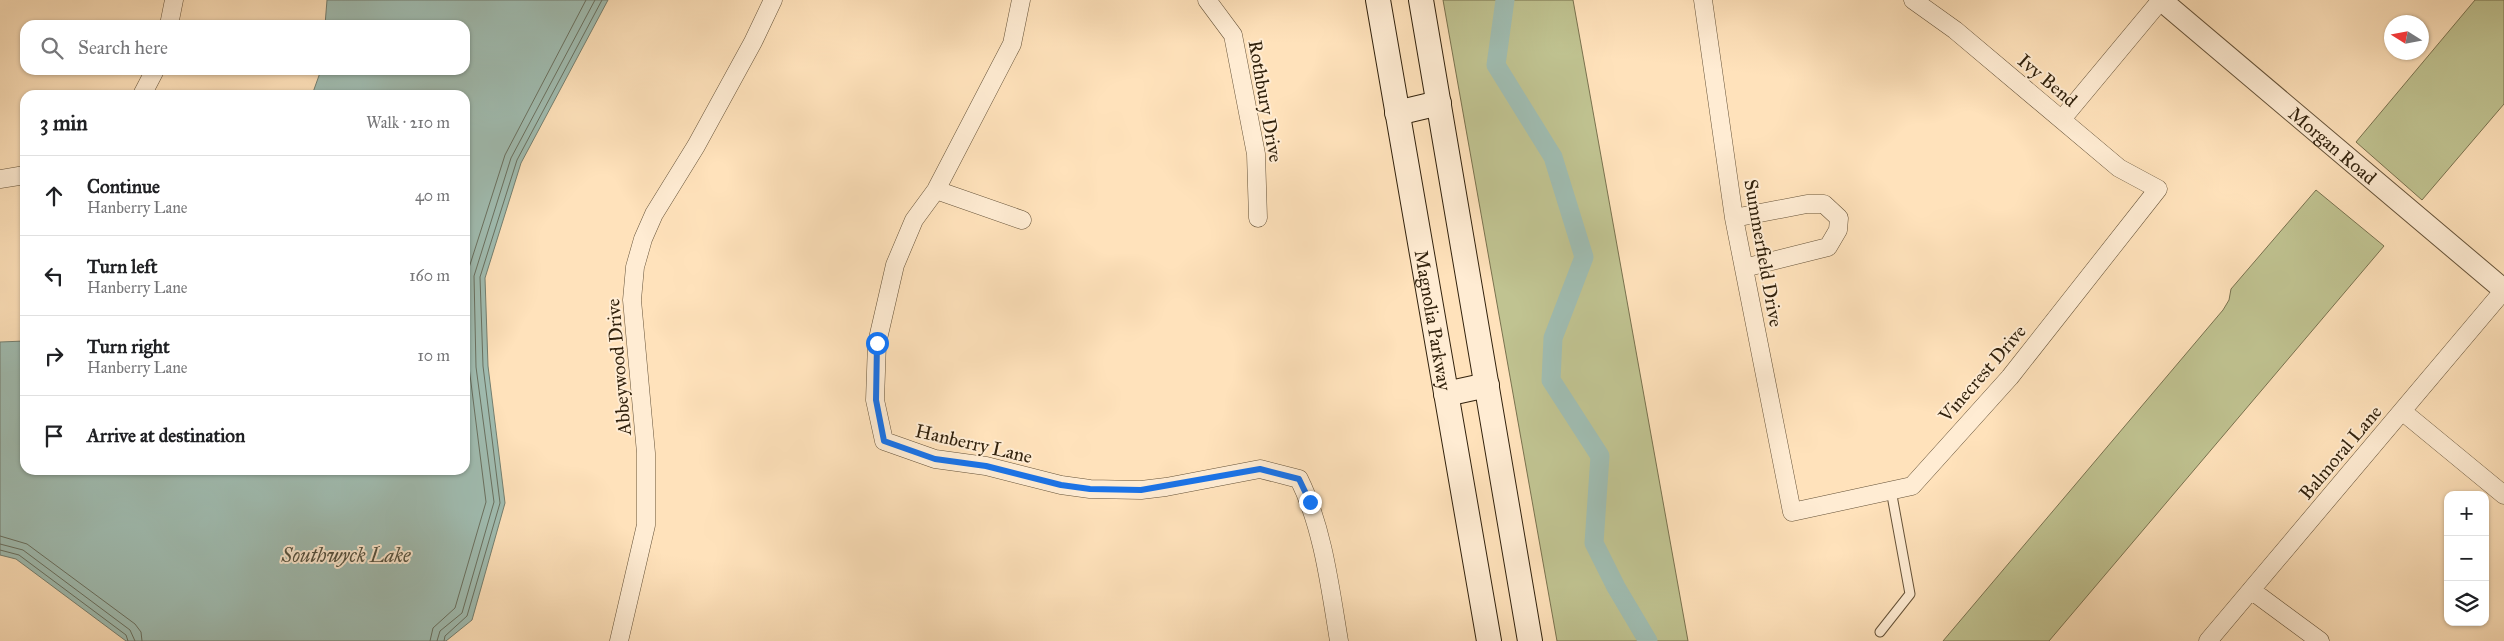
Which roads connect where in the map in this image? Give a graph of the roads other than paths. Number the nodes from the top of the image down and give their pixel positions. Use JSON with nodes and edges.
{"nodes":[{"id":1,"x":174,"y":0,"type":"edge"},
{"id":2,"x":773,"y":0,"type":"edge"},
{"id":3,"x":1021,"y":0,"type":"edge"},
{"id":4,"x":1208,"y":0,"type":"edge"},
{"id":5,"x":1378,"y":0,"type":"edge"},
{"id":6,"x":1421,"y":0,"type":"edge"},
{"id":7,"x":1703,"y":0,"type":"edge"},
{"id":8,"x":1913,"y":0,"type":"edge"},
{"id":9,"x":2161,"y":0,"type":"edge"},
{"id":10,"x":170,"y":20,"type":"edge"},
{"id":11,"x":152,"y":75,"type":"edge"},
{"id":12,"x":145,"y":90,"type":"edge"},
{"id":13,"x":1439,"y":103,"type":"junction"},
{"id":14,"x":1397,"y":113,"type":"junction"},
{"id":15,"x":2062,"y":119,"type":"junction"},
{"id":16,"x":20,"y":176,"type":"edge"},
{"id":17,"x":0,"y":179,"type":"edge"},
{"id":18,"x":2158,"y":189,"type":"joint"},
{"id":19,"x":936,"y":190,"type":"junction"},
{"id":20,"x":1258,"y":218,"type":"dead end"},
{"id":21,"x":1734,"y":218,"type":"junction"},
{"id":22,"x":1022,"y":220,"type":"dead end"},
{"id":23,"x":1744,"y":268,"type":"junction"},
{"id":24,"x":2504,"y":290,"type":"edge"},
{"id":25,"x":1487,"y":385,"type":"junction"},
{"id":26,"x":1446,"y":394,"type":"junction"},
{"id":27,"x":2402,"y":411,"type":"junction"},
{"id":28,"x":1891,"y":490,"type":"junction"},
{"id":29,"x":2504,"y":495,"type":"edge"},
{"id":30,"x":1792,"y":512,"type":"joint"},
{"id":31,"x":2252,"y":590,"type":"junction"},
{"id":32,"x":1880,"y":632,"type":"dead end"},
{"id":33,"x":620,"y":641,"type":"edge"},
{"id":34,"x":1339,"y":641,"type":"edge"},
{"id":35,"x":1489,"y":641,"type":"edge"},
{"id":36,"x":1530,"y":641,"type":"edge"},
{"id":37,"x":2208,"y":641,"type":"edge"},
{"id":38,"x":2320,"y":641,"type":"edge"}],
"edges":[{"from":1,"to":10,"type":"street"},
{"from":2,"to":33,"type":"street","name":"Abbeywood Drive"},
{"from":3,"to":19,"type":"street","name":"Hanberry Lane"},
{"from":4,"to":20,"type":"street","name":"Rothbury Drive"},
{"from":5,"to":14,"type":"main road","name":"Magnolia Parkway"},
{"from":6,"to":13,"type":"main road"},
{"from":7,"to":21,"type":"street","name":"Summerfield Drive"},
{"from":8,"to":15,"type":"street","name":"Ivy Bend"},
{"from":9,"to":15,"type":"street"},
{"from":9,"to":24,"type":"street","name":"Morgan Road"},
{"from":11,"to":12,"type":"street"},
{"from":13,"to":14,"type":"main road"},
{"from":13,"to":25,"type":"main road"},
{"from":14,"to":26,"type":"main road","name":"Magnolia Parkway"},
{"from":15,"to":18,"type":"street","name":"Ivy Bend"},
{"from":16,"to":17,"type":"street"},
{"from":18,"to":28,"type":"street","name":"Vinecrest Drive"},
{"from":19,"to":22,"type":"street"},
{"from":19,"to":34,"type":"street","name":"Hanberry Lane"},
{"from":21,"to":23,"type":"street","name":"Summerfield Drive"},
{"from":21,"to":23,"type":"street"},
{"from":23,"to":30,"type":"street","name":"Summerfield Drive"},
{"from":24,"to":27,"type":"street","name":"Balmoral Lane"},
{"from":25,"to":26,"type":"main road"},
{"from":25,"to":36,"type":"main road"},
{"from":26,"to":35,"type":"main road","name":"Magnolia Parkway"},
{"from":27,"to":29,"type":"street"},
{"from":27,"to":31,"type":"street","name":"Balmoral Lane"},
{"from":28,"to":30,"type":"street","name":"Vinecrest Drive"},
{"from":28,"to":32,"type":"lane"},
{"from":31,"to":37,"type":"street","name":"Balmoral Lane"},
{"from":31,"to":38,"type":"street"}]}
